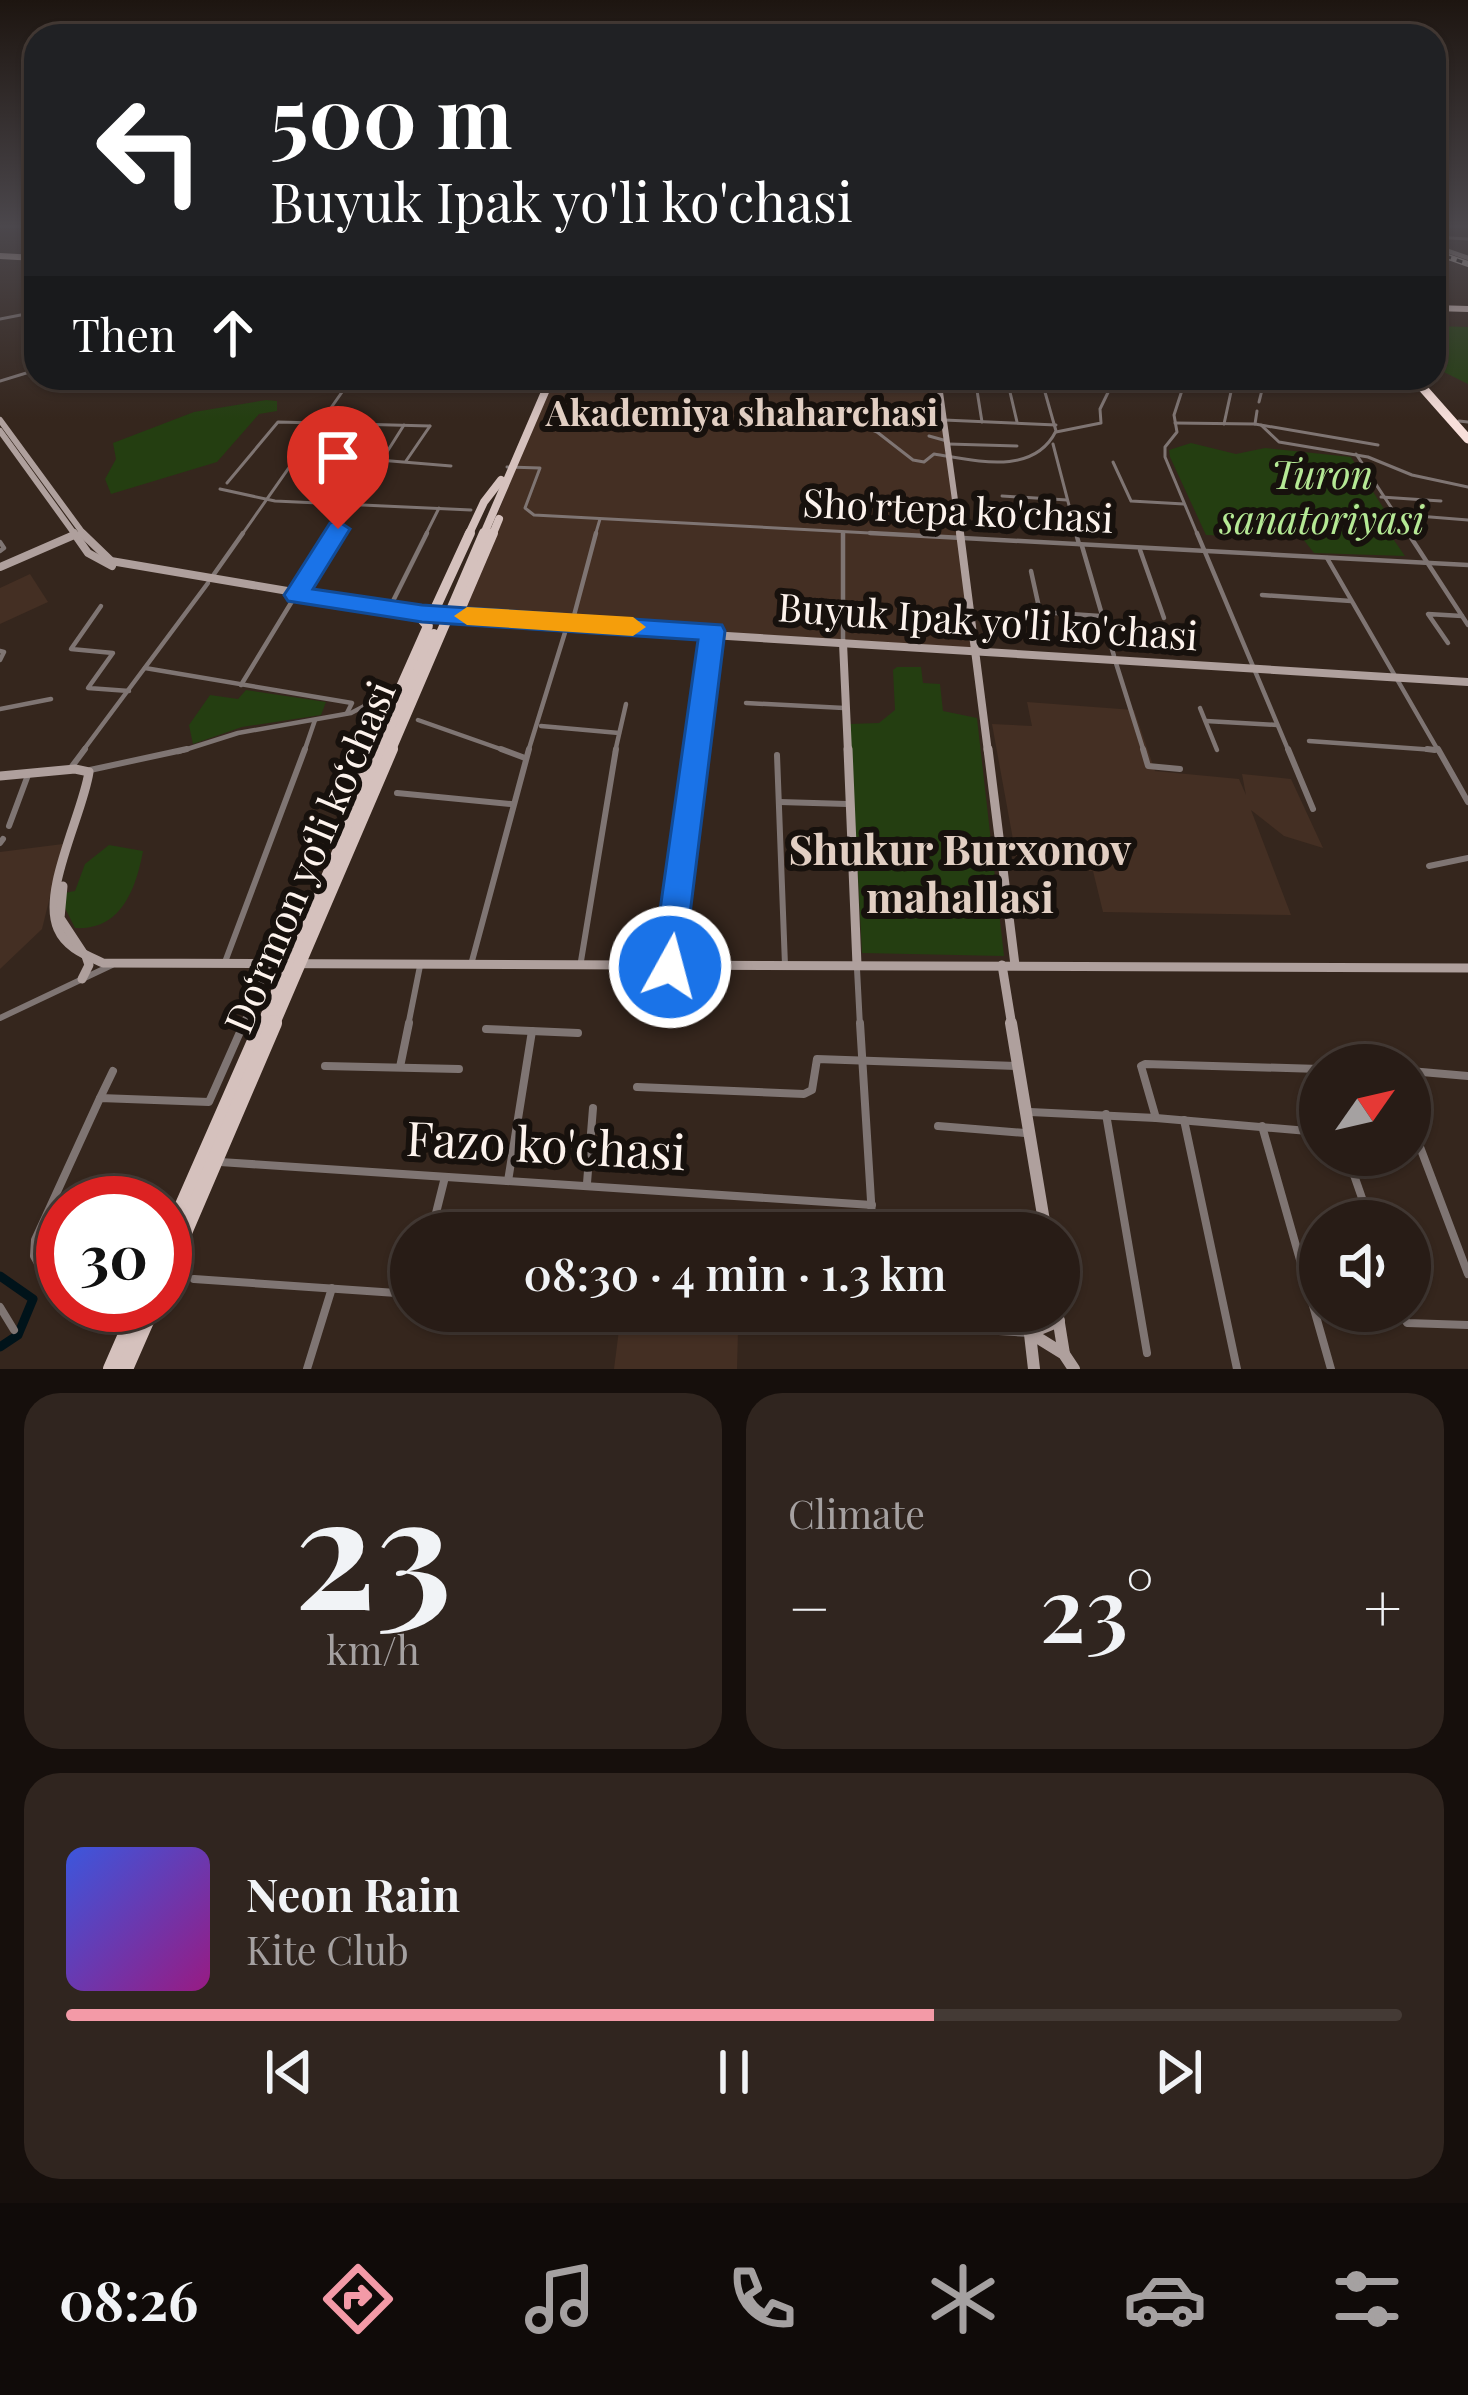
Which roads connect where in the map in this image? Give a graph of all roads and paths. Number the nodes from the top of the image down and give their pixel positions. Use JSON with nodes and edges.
{"nodes":[{"id":1,"x":344,"y":390,"type":"edge"},
{"id":2,"x":544,"y":390,"type":"edge"},
{"id":3,"x":546,"y":390,"type":"edge"},
{"id":4,"x":940,"y":390,"type":"edge"},
{"id":5,"x":977,"y":390,"type":"edge"},
{"id":6,"x":1045,"y":390,"type":"edge"},
{"id":7,"x":1109,"y":390,"type":"edge"},
{"id":8,"x":1183,"y":390,"type":"edge"},
{"id":9,"x":1231,"y":390,"type":"edge"},
{"id":10,"x":1262,"y":390,"type":"edge"},
{"id":11,"x":1429,"y":390,"type":"edge"},
{"id":12,"x":1431,"y":390,"type":"edge"},
{"id":13,"x":1010,"y":392,"type":"dead end"},
{"id":14,"x":797,"y":398,"type":"dead end"},
{"id":15,"x":1258,"y":402,"type":"dead end"},
{"id":16,"x":1257,"y":411,"type":"dead end"},
{"id":17,"x":0,"y":420,"type":"edge"},
{"id":18,"x":944,"y":421,"type":"junction"},
{"id":19,"x":1464,"y":421,"type":"edge"},
{"id":20,"x":982,"y":422,"type":"junction"},
{"id":21,"x":321,"y":423,"type":"junction"},
{"id":22,"x":1175,"y":423,"type":"junction"},
{"id":23,"x":1018,"y":424,"type":"junction"},
{"id":24,"x":1224,"y":424,"type":"junction"},
{"id":25,"x":1258,"y":424,"type":"junction"},
{"id":26,"x":404,"y":425,"type":"junction"},
{"id":27,"x":1056,"y":428,"type":"junction"},
{"id":28,"x":2,"y":432,"type":"edge"},
{"id":29,"x":1468,"y":435,"type":"edge"},
{"id":30,"x":928,"y":436,"type":"dead end"},
{"id":31,"x":947,"y":442,"type":"junction"},
{"id":32,"x":1052,"y":443,"type":"junction"},
{"id":33,"x":1378,"y":445,"type":"dead end"},
{"id":34,"x":1017,"y":446,"type":"dead end"},
{"id":35,"x":1356,"y":454,"type":"junction"},
{"id":36,"x":950,"y":456,"type":"junction"},
{"id":37,"x":379,"y":460,"type":"junction"},
{"id":38,"x":406,"y":461,"type":"junction"},
{"id":39,"x":1113,"y":462,"type":"dead end"},
{"id":40,"x":451,"y":466,"type":"dead end"},
{"id":41,"x":510,"y":467,"type":"junction"},
{"id":42,"x":504,"y":481,"type":"junction"},
{"id":43,"x":227,"y":483,"type":"dead end"},
{"id":44,"x":1468,"y":487,"type":"edge"},
{"id":45,"x":220,"y":489,"type":"dead end"},
{"id":46,"x":1002,"y":496,"type":"dead end"},
{"id":47,"x":1381,"y":497,"type":"junction"},
{"id":48,"x":269,"y":500,"type":"junction"},
{"id":49,"x":1067,"y":500,"type":"junction"},
{"id":50,"x":1442,"y":501,"type":"dead end"},
{"id":51,"x":353,"y":504,"type":"junction"},
{"id":52,"x":1185,"y":504,"type":"junction"},
{"id":53,"x":439,"y":508,"type":"junction"},
{"id":54,"x":471,"y":510,"type":"dead end"},
{"id":55,"x":1393,"y":514,"type":"junction"},
{"id":56,"x":600,"y":519,"type":"junction"},
{"id":57,"x":1468,"y":520,"type":"edge"},
{"id":58,"x":843,"y":532,"type":"junction"},
{"id":59,"x":78,"y":533,"type":"junction"},
{"id":60,"x":961,"y":537,"type":"junction"},
{"id":61,"x":0,"y":542,"type":"edge"},
{"id":62,"x":1080,"y":544,"type":"junction"},
{"id":63,"x":1139,"y":547,"type":"junction"},
{"id":64,"x":1205,"y":550,"type":"junction"},
{"id":65,"x":0,"y":551,"type":"edge"},
{"id":66,"x":1326,"y":557,"type":"junction"},
{"id":67,"x":1427,"y":563,"type":"junction"},
{"id":68,"x":1468,"y":565,"type":"edge"},
{"id":69,"x":0,"y":567,"type":"edge"},
{"id":70,"x":1031,"y":571,"type":"dead end"},
{"id":71,"x":209,"y":581,"type":"junction"},
{"id":72,"x":1262,"y":595,"type":"dead end"},
{"id":73,"x":295,"y":596,"type":"junction"},
{"id":74,"x":1351,"y":601,"type":"junction"},
{"id":75,"x":101,"y":607,"type":"dead end"},
{"id":76,"x":388,"y":611,"type":"junction"},
{"id":77,"x":428,"y":616,"type":"junction"},
{"id":78,"x":1102,"y":616,"type":"junction"},
{"id":79,"x":1462,"y":616,"type":"junction"},
{"id":80,"x":458,"y":617,"type":"junction"},
{"id":81,"x":1164,"y":618,"type":"dead end"},
{"id":82,"x":570,"y":624,"type":"junction"},
{"id":83,"x":1468,"y":625,"type":"edge"},
{"id":84,"x":712,"y":633,"type":"junction"},
{"id":85,"x":843,"y":641,"type":"junction"},
{"id":86,"x":1448,"y":643,"type":"dead end"},
{"id":87,"x":977,"y":649,"type":"junction"},
{"id":88,"x":1114,"y":658,"type":"junction"},
{"id":89,"x":1254,"y":666,"type":"junction"},
{"id":90,"x":145,"y":668,"type":"junction"},
{"id":91,"x":1396,"y":675,"type":"junction"},
{"id":92,"x":1468,"y":680,"type":"edge"},
{"id":93,"x":241,"y":686,"type":"junction"},
{"id":94,"x":400,"y":687,"type":"junction"},
{"id":95,"x":129,"y":692,"type":"junction"},
{"id":96,"x":51,"y":699,"type":"dead end"},
{"id":97,"x":332,"y":700,"type":"junction"},
{"id":98,"x":394,"y":700,"type":"junction"},
{"id":99,"x":376,"y":703,"type":"junction"},
{"id":100,"x":746,"y":703,"type":"dead end"},
{"id":101,"x":626,"y":704,"type":"dead end"},
{"id":102,"x":844,"y":708,"type":"junction"},
{"id":103,"x":1200,"y":708,"type":"dead end"},
{"id":104,"x":0,"y":709,"type":"edge"},
{"id":105,"x":345,"y":715,"type":"junction"},
{"id":106,"x":326,"y":718,"type":"junction"},
{"id":107,"x":315,"y":720,"type":"junction"},
{"id":108,"x":418,"y":720,"type":"dead end"},
{"id":109,"x":1206,"y":722,"type":"junction"},
{"id":110,"x":1277,"y":725,"type":"junction"},
{"id":111,"x":539,"y":726,"type":"junction"},
{"id":112,"x":620,"y":733,"type":"junction"},
{"id":113,"x":1309,"y":741,"type":"dead end"},
{"id":114,"x":1217,"y":750,"type":"dead end"},
{"id":115,"x":1438,"y":751,"type":"junction"},
{"id":116,"x":777,"y":755,"type":"dead end"},
{"id":117,"x":528,"y":758,"type":"junction"},
{"id":118,"x":70,"y":767,"type":"junction"},
{"id":119,"x":91,"y":769,"type":"junction"},
{"id":120,"x":1180,"y":770,"type":"dead end"},
{"id":121,"x":28,"y":771,"type":"junction"},
{"id":122,"x":0,"y":775,"type":"edge"},
{"id":123,"x":397,"y":793,"type":"dead end"},
{"id":124,"x":780,"y":802,"type":"junction"},
{"id":125,"x":1468,"y":802,"type":"edge"},
{"id":126,"x":848,"y":804,"type":"junction"},
{"id":127,"x":512,"y":805,"type":"junction"},
{"id":128,"x":1313,"y":809,"type":"dead end"},
{"id":129,"x":9,"y":826,"type":"dead end"},
{"id":130,"x":343,"y":840,"type":"junction"},
{"id":131,"x":1468,"y":858,"type":"edge"},
{"id":132,"x":1429,"y":866,"type":"dead end"},
{"id":133,"x":85,"y":955,"type":"junction"},
{"id":134,"x":117,"y":963,"type":"junction"},
{"id":135,"x":224,"y":964,"type":"junction"},
{"id":136,"x":269,"y":964,"type":"junction"},
{"id":137,"x":295,"y":965,"type":"junction"},
{"id":138,"x":421,"y":965,"type":"junction"},
{"id":139,"x":471,"y":965,"type":"junction"},
{"id":140,"x":785,"y":965,"type":"junction"},
{"id":141,"x":856,"y":965,"type":"junction"},
{"id":142,"x":1008,"y":965,"type":"junction"},
{"id":143,"x":580,"y":966,"type":"junction"},
{"id":144,"x":670,"y":967,"type":"junction"},
{"id":145,"x":1468,"y":968,"type":"edge"},
{"id":146,"x":82,"y":979,"type":"junction"},
{"id":147,"x":0,"y":1018,"type":"edge"},
{"id":148,"x":486,"y":1029,"type":"dead end"},
{"id":149,"x":532,"y":1031,"type":"junction"},
{"id":150,"x":578,"y":1034,"type":"dead end"},
{"id":151,"x":864,"y":1061,"type":"junction"},
{"id":152,"x":325,"y":1066,"type":"dead end"},
{"id":153,"x":1021,"y":1066,"type":"junction"},
{"id":154,"x":400,"y":1067,"type":"junction"},
{"id":155,"x":1299,"y":1068,"type":"edge"},
{"id":156,"x":459,"y":1069,"type":"dead end"},
{"id":157,"x":112,"y":1071,"type":"dead end"},
{"id":158,"x":1431,"y":1073,"type":"edge"},
{"id":159,"x":1468,"y":1076,"type":"edge"},
{"id":160,"x":637,"y":1088,"type":"dead end"},
{"id":161,"x":100,"y":1098,"type":"junction"},
{"id":162,"x":593,"y":1108,"type":"dead end"},
{"id":163,"x":1028,"y":1112,"type":"junction"},
{"id":164,"x":1106,"y":1114,"type":"junction"},
{"id":165,"x":1156,"y":1118,"type":"junction"},
{"id":166,"x":1184,"y":1120,"type":"junction"},
{"id":167,"x":938,"y":1126,"type":"dead end"},
{"id":168,"x":1262,"y":1126,"type":"junction"},
{"id":169,"x":1299,"y":1130,"type":"edge"},
{"id":170,"x":1031,"y":1134,"type":"junction"},
{"id":171,"x":214,"y":1162,"type":"junction"},
{"id":172,"x":64,"y":1176,"type":"edge"},
{"id":173,"x":1428,"y":1176,"type":"edge"},
{"id":174,"x":445,"y":1177,"type":"junction"},
{"id":175,"x":508,"y":1181,"type":"junction"},
{"id":176,"x":586,"y":1183,"type":"junction"},
{"id":177,"x":192,"y":1188,"type":"edge"},
{"id":178,"x":872,"y":1204,"type":"junction"},
{"id":179,"x":436,"y":1212,"type":"edge"},
{"id":180,"x":873,"y":1212,"type":"edge"},
{"id":181,"x":1043,"y":1212,"type":"edge"},
{"id":182,"x":192,"y":1213,"type":"edge"},
{"id":183,"x":1468,"y":1274,"type":"edge"},
{"id":184,"x":194,"y":1279,"type":"dead end"},
{"id":185,"x":332,"y":1288,"type":"junction"},
{"id":186,"x":390,"y":1292,"type":"edge"},
{"id":187,"x":0,"y":1307,"type":"edge"},
{"id":188,"x":1431,"y":1324,"type":"edge"},
{"id":189,"x":1468,"y":1325,"type":"edge"},
{"id":190,"x":14,"y":1330,"type":"dead end"},
{"id":191,"x":127,"y":1332,"type":"edge"},
{"id":192,"x":141,"y":1332,"type":"edge"},
{"id":193,"x":1020,"y":1332,"type":"edge"},
{"id":194,"x":1061,"y":1332,"type":"edge"},
{"id":195,"x":1030,"y":1333,"type":"junction"},
{"id":196,"x":1147,"y":1353,"type":"dead end"},
{"id":197,"x":1064,"y":1354,"type":"junction"},
{"id":198,"x":111,"y":1369,"type":"edge"},
{"id":199,"x":125,"y":1369,"type":"edge"},
{"id":200,"x":308,"y":1369,"type":"edge"},
{"id":201,"x":1034,"y":1369,"type":"edge"},
{"id":202,"x":1074,"y":1369,"type":"edge"},
{"id":203,"x":1237,"y":1369,"type":"edge"},
{"id":204,"x":1331,"y":1369,"type":"edge"}],
"edges":[{"from":1,"to":21,"type":"street"},
{"from":2,"to":41,"type":"main road","name":"Do‘rmon yo‘li ko‘chasi"},
{"from":3,"to":41,"type":"main road","name":"Do‘rmon yo‘li ko‘chasi"},
{"from":4,"to":18,"type":"street"},
{"from":5,"to":20,"type":"street"},
{"from":6,"to":27,"type":"street"},
{"from":7,"to":27,"type":"street"},
{"from":8,"to":22,"type":"street"},
{"from":9,"to":24,"type":"street"},
{"from":10,"to":15,"type":"street"},
{"from":11,"to":29,"type":"highway"},
{"from":12,"to":19,"type":"highway"},
{"from":13,"to":23,"type":"street"},
{"from":14,"to":36,"type":"street"},
{"from":16,"to":25,"type":"street"},
{"from":17,"to":28,"type":"street","name":"Buyuk Ipak yo'li ko'chasi"},
{"from":18,"to":20,"type":"street"},
{"from":18,"to":31,"type":"street"},
{"from":19,"to":29,"type":"highway"},
{"from":20,"to":23,"type":"street"},
{"from":21,"to":26,"type":"street"},
{"from":21,"to":43,"type":"street"},
{"from":21,"to":48,"type":"street"},
{"from":22,"to":24,"type":"street"},
{"from":22,"to":52,"type":"street"},
{"from":23,"to":27,"type":"street"},
{"from":24,"to":25,"type":"street"},
{"from":25,"to":33,"type":"street"},
{"from":25,"to":35,"type":"street"},
{"from":26,"to":37,"type":"street"},
{"from":26,"to":38,"type":"street"},
{"from":27,"to":32,"type":"street"},
{"from":28,"to":59,"type":"street","name":"Buyuk Ipak yo'li ko'chasi"},
{"from":30,"to":31,"type":"street"},
{"from":31,"to":34,"type":"street"},
{"from":31,"to":36,"type":"street"},
{"from":32,"to":36,"type":"street"},
{"from":32,"to":49,"type":"street"},
{"from":35,"to":44,"type":"street"},
{"from":35,"to":47,"type":"street"},
{"from":36,"to":60,"type":"street"},
{"from":37,"to":38,"type":"street"},
{"from":37,"to":51,"type":"street"},
{"from":38,"to":40,"type":"street"},
{"from":39,"to":52,"type":"street"},
{"from":41,"to":42,"type":"main road","name":"Do‘rmon yo‘li ko‘chasi"},
{"from":41,"to":56,"type":"street","name":"Sho'rtepa ko'chasi"},
{"from":42,"to":77,"type":"main road"},
{"from":42,"to":80,"type":"main road"},
{"from":42,"to":130,"type":"main road","name":"Do‘rmon yo‘li ko‘chasi"},
{"from":42,"to":137,"type":"main road","name":"Do‘rmon yo‘li ko‘chasi"},
{"from":45,"to":48,"type":"street"},
{"from":46,"to":49,"type":"street"},
{"from":47,"to":50,"type":"street"},
{"from":47,"to":55,"type":"street"},
{"from":48,"to":51,"type":"street"},
{"from":48,"to":71,"type":"street"},
{"from":49,"to":62,"type":"street"},
{"from":51,"to":53,"type":"street"},
{"from":51,"to":73,"type":"street"},
{"from":52,"to":64,"type":"street"},
{"from":53,"to":54,"type":"street"},
{"from":53,"to":76,"type":"street"},
{"from":55,"to":57,"type":"street"},
{"from":55,"to":67,"type":"street"},
{"from":56,"to":58,"type":"street","name":"Sho'rtepa ko'chasi"},
{"from":56,"to":82,"type":"street"},
{"from":58,"to":60,"type":"street","name":"Sho'rtepa ko'chasi"},
{"from":58,"to":85,"type":"street"},
{"from":59,"to":69,"type":"street"},
{"from":59,"to":71,"type":"street","name":"Buyuk Ipak yo'li ko'chasi"},
{"from":60,"to":62,"type":"street","name":"Sho'rtepa ko'chasi"},
{"from":60,"to":87,"type":"street"},
{"from":61,"to":65,"type":"street"},
{"from":62,"to":63,"type":"street","name":"Sho'rtepa ko'chasi"},
{"from":62,"to":78,"type":"street"},
{"from":63,"to":64,"type":"street","name":"Sho'rtepa ko'chasi"},
{"from":63,"to":81,"type":"street"},
{"from":64,"to":66,"type":"street","name":"Sho'rtepa ko'chasi"},
{"from":64,"to":89,"type":"street"},
{"from":66,"to":67,"type":"street","name":"Sho'rtepa ko'chasi"},
{"from":66,"to":74,"type":"street"},
{"from":67,"to":68,"type":"street","name":"Sho'rtepa ko'chasi"},
{"from":67,"to":79,"type":"street"},
{"from":70,"to":78,"type":"street"},
{"from":71,"to":73,"type":"street","name":"Buyuk Ipak yo'li ko'chasi"},
{"from":71,"to":90,"type":"street"},
{"from":72,"to":74,"type":"street"},
{"from":73,"to":76,"type":"street","name":"Buyuk Ipak yo'li ko'chasi"},
{"from":73,"to":93,"type":"street"},
{"from":74,"to":91,"type":"street"},
{"from":75,"to":95,"type":"street"},
{"from":76,"to":77,"type":"street","name":"Buyuk Ipak yo'li ko'chasi"},
{"from":77,"to":80,"type":"street","name":"Buyuk Ipak yo'li ko'chasi","bridge":true},
{"from":77,"to":94,"type":"main road"},
{"from":78,"to":88,"type":"street"},
{"from":79,"to":83,"type":"street"},
{"from":79,"to":86,"type":"street"},
{"from":80,"to":82,"type":"street","name":"Buyuk Ipak yo'li ko'chasi"},
{"from":82,"to":84,"type":"street","name":"Buyuk Ipak yo'li ko'chasi"},
{"from":82,"to":111,"type":"street"},
{"from":84,"to":85,"type":"street","name":"Buyuk Ipak yo'li ko'chasi"},
{"from":84,"to":144,"type":"street"},
{"from":85,"to":87,"type":"street","name":"Buyuk Ipak yo'li ko'chasi"},
{"from":85,"to":102,"type":"street"},
{"from":87,"to":88,"type":"street","name":"Buyuk Ipak yo'li ko'chasi"},
{"from":87,"to":142,"type":"street"},
{"from":88,"to":89,"type":"street","name":"Buyuk Ipak yo'li ko'chasi"},
{"from":88,"to":120,"type":"street"},
{"from":89,"to":91,"type":"street","name":"Buyuk Ipak yo'li ko'chasi"},
{"from":89,"to":110,"type":"street"},
{"from":90,"to":93,"type":"street"},
{"from":90,"to":95,"type":"street"},
{"from":91,"to":92,"type":"street","name":"Buyuk Ipak yo'li ko'chasi"},
{"from":91,"to":115,"type":"street"},
{"from":93,"to":97,"type":"street"},
{"from":94,"to":98,"type":"main road"},
{"from":94,"to":99,"type":"street"},
{"from":95,"to":118,"type":"street"},
{"from":96,"to":104,"type":"street"},
{"from":97,"to":105,"type":"street"},
{"from":97,"to":106,"type":"street"},
{"from":98,"to":99,"type":"street"},
{"from":98,"to":130,"type":"main road"},
{"from":99,"to":105,"type":"street"},
{"from":100,"to":102,"type":"street"},
{"from":101,"to":112,"type":"street"},
{"from":102,"to":126,"type":"street"},
{"from":103,"to":109,"type":"street"},
{"from":105,"to":106,"type":"street"},
{"from":106,"to":107,"type":"street"},
{"from":107,"to":119,"type":"street"},
{"from":107,"to":135,"type":"street"},
{"from":108,"to":117,"type":"street"},
{"from":109,"to":110,"type":"street"},
{"from":109,"to":114,"type":"street"},
{"from":110,"to":128,"type":"street"},
{"from":111,"to":112,"type":"street"},
{"from":111,"to":117,"type":"street"},
{"from":112,"to":143,"type":"street"},
{"from":113,"to":115,"type":"street"},
{"from":115,"to":125,"type":"street"},
{"from":116,"to":124,"type":"street"},
{"from":117,"to":127,"type":"street"},
{"from":118,"to":119,"type":"street"},
{"from":118,"to":121,"type":"street"},
{"from":119,"to":133,"type":"street"},
{"from":121,"to":122,"type":"street"},
{"from":121,"to":129,"type":"street"},
{"from":123,"to":127,"type":"street"},
{"from":124,"to":126,"type":"street"},
{"from":124,"to":140,"type":"street"},
{"from":126,"to":141,"type":"street"},
{"from":127,"to":139,"type":"street"},
{"from":130,"to":137,"type":"main road","name":"Do‘rmon yo‘li ko‘chasi"},
{"from":131,"to":132,"type":"street"},
{"from":133,"to":134,"type":"street"},
{"from":133,"to":146,"type":"street"},
{"from":134,"to":135,"type":"street"},
{"from":134,"to":146,"type":"street"},
{"from":135,"to":136,"type":"street"},
{"from":136,"to":137,"type":"street"},
{"from":136,"to":161,"type":"street"},
{"from":137,"to":138,"type":"street"},
{"from":137,"to":171,"type":"main road","name":"Do‘rmon yo‘li ko‘chasi"},
{"from":137,"to":177,"type":"main road","name":"Do‘rmon yo‘li ko‘chasi"},
{"from":138,"to":139,"type":"street"},
{"from":138,"to":154,"type":"street"},
{"from":139,"to":143,"type":"street"},
{"from":140,"to":141,"type":"street"},
{"from":140,"to":144,"type":"street"},
{"from":141,"to":142,"type":"street"},
{"from":141,"to":151,"type":"street"},
{"from":142,"to":145,"type":"street"},
{"from":142,"to":153,"type":"street"},
{"from":143,"to":144,"type":"street"},
{"from":146,"to":147,"type":"street"},
{"from":148,"to":149,"type":"street"},
{"from":149,"to":150,"type":"street"},
{"from":149,"to":175,"type":"street"},
{"from":151,"to":153,"type":"street"},
{"from":151,"to":160,"type":"street"},
{"from":151,"to":178,"type":"street"},
{"from":152,"to":154,"type":"street"},
{"from":153,"to":163,"type":"street"},
{"from":154,"to":156,"type":"street"},
{"from":155,"to":165,"type":"street"},
{"from":157,"to":161,"type":"street"},
{"from":158,"to":159,"type":"street"},
{"from":161,"to":172,"type":"street"},
{"from":162,"to":176,"type":"street"},
{"from":163,"to":164,"type":"street"},
{"from":163,"to":170,"type":"street"},
{"from":164,"to":165,"type":"street"},
{"from":164,"to":196,"type":"street"},
{"from":165,"to":166,"type":"street"},
{"from":166,"to":168,"type":"street"},
{"from":166,"to":203,"type":"street"},
{"from":167,"to":170,"type":"street"},
{"from":168,"to":169,"type":"street"},
{"from":168,"to":204,"type":"street"},
{"from":170,"to":181,"type":"street"},
{"from":171,"to":174,"type":"street","name":"Fazo ko'chasi"},
{"from":171,"to":182,"type":"main road","name":"Do‘rmon yo‘li ko‘chasi"},
{"from":173,"to":183,"type":"street"},
{"from":174,"to":175,"type":"street","name":"Fazo ko'chasi"},
{"from":174,"to":179,"type":"street"},
{"from":175,"to":176,"type":"street","name":"Fazo ko'chasi"},
{"from":176,"to":178,"type":"street","name":"Fazo ko'chasi"},
{"from":178,"to":180,"type":"street"},
{"from":184,"to":185,"type":"street"},
{"from":185,"to":186,"type":"street"},
{"from":185,"to":200,"type":"street"},
{"from":187,"to":190,"type":"street"},
{"from":188,"to":189,"type":"street"},
{"from":191,"to":198,"type":"main road"},
{"from":192,"to":199,"type":"main road"},
{"from":193,"to":195,"type":"street"},
{"from":194,"to":197,"type":"street"},
{"from":195,"to":197,"type":"street"},
{"from":195,"to":201,"type":"street"},
{"from":197,"to":202,"type":"street"}]}
